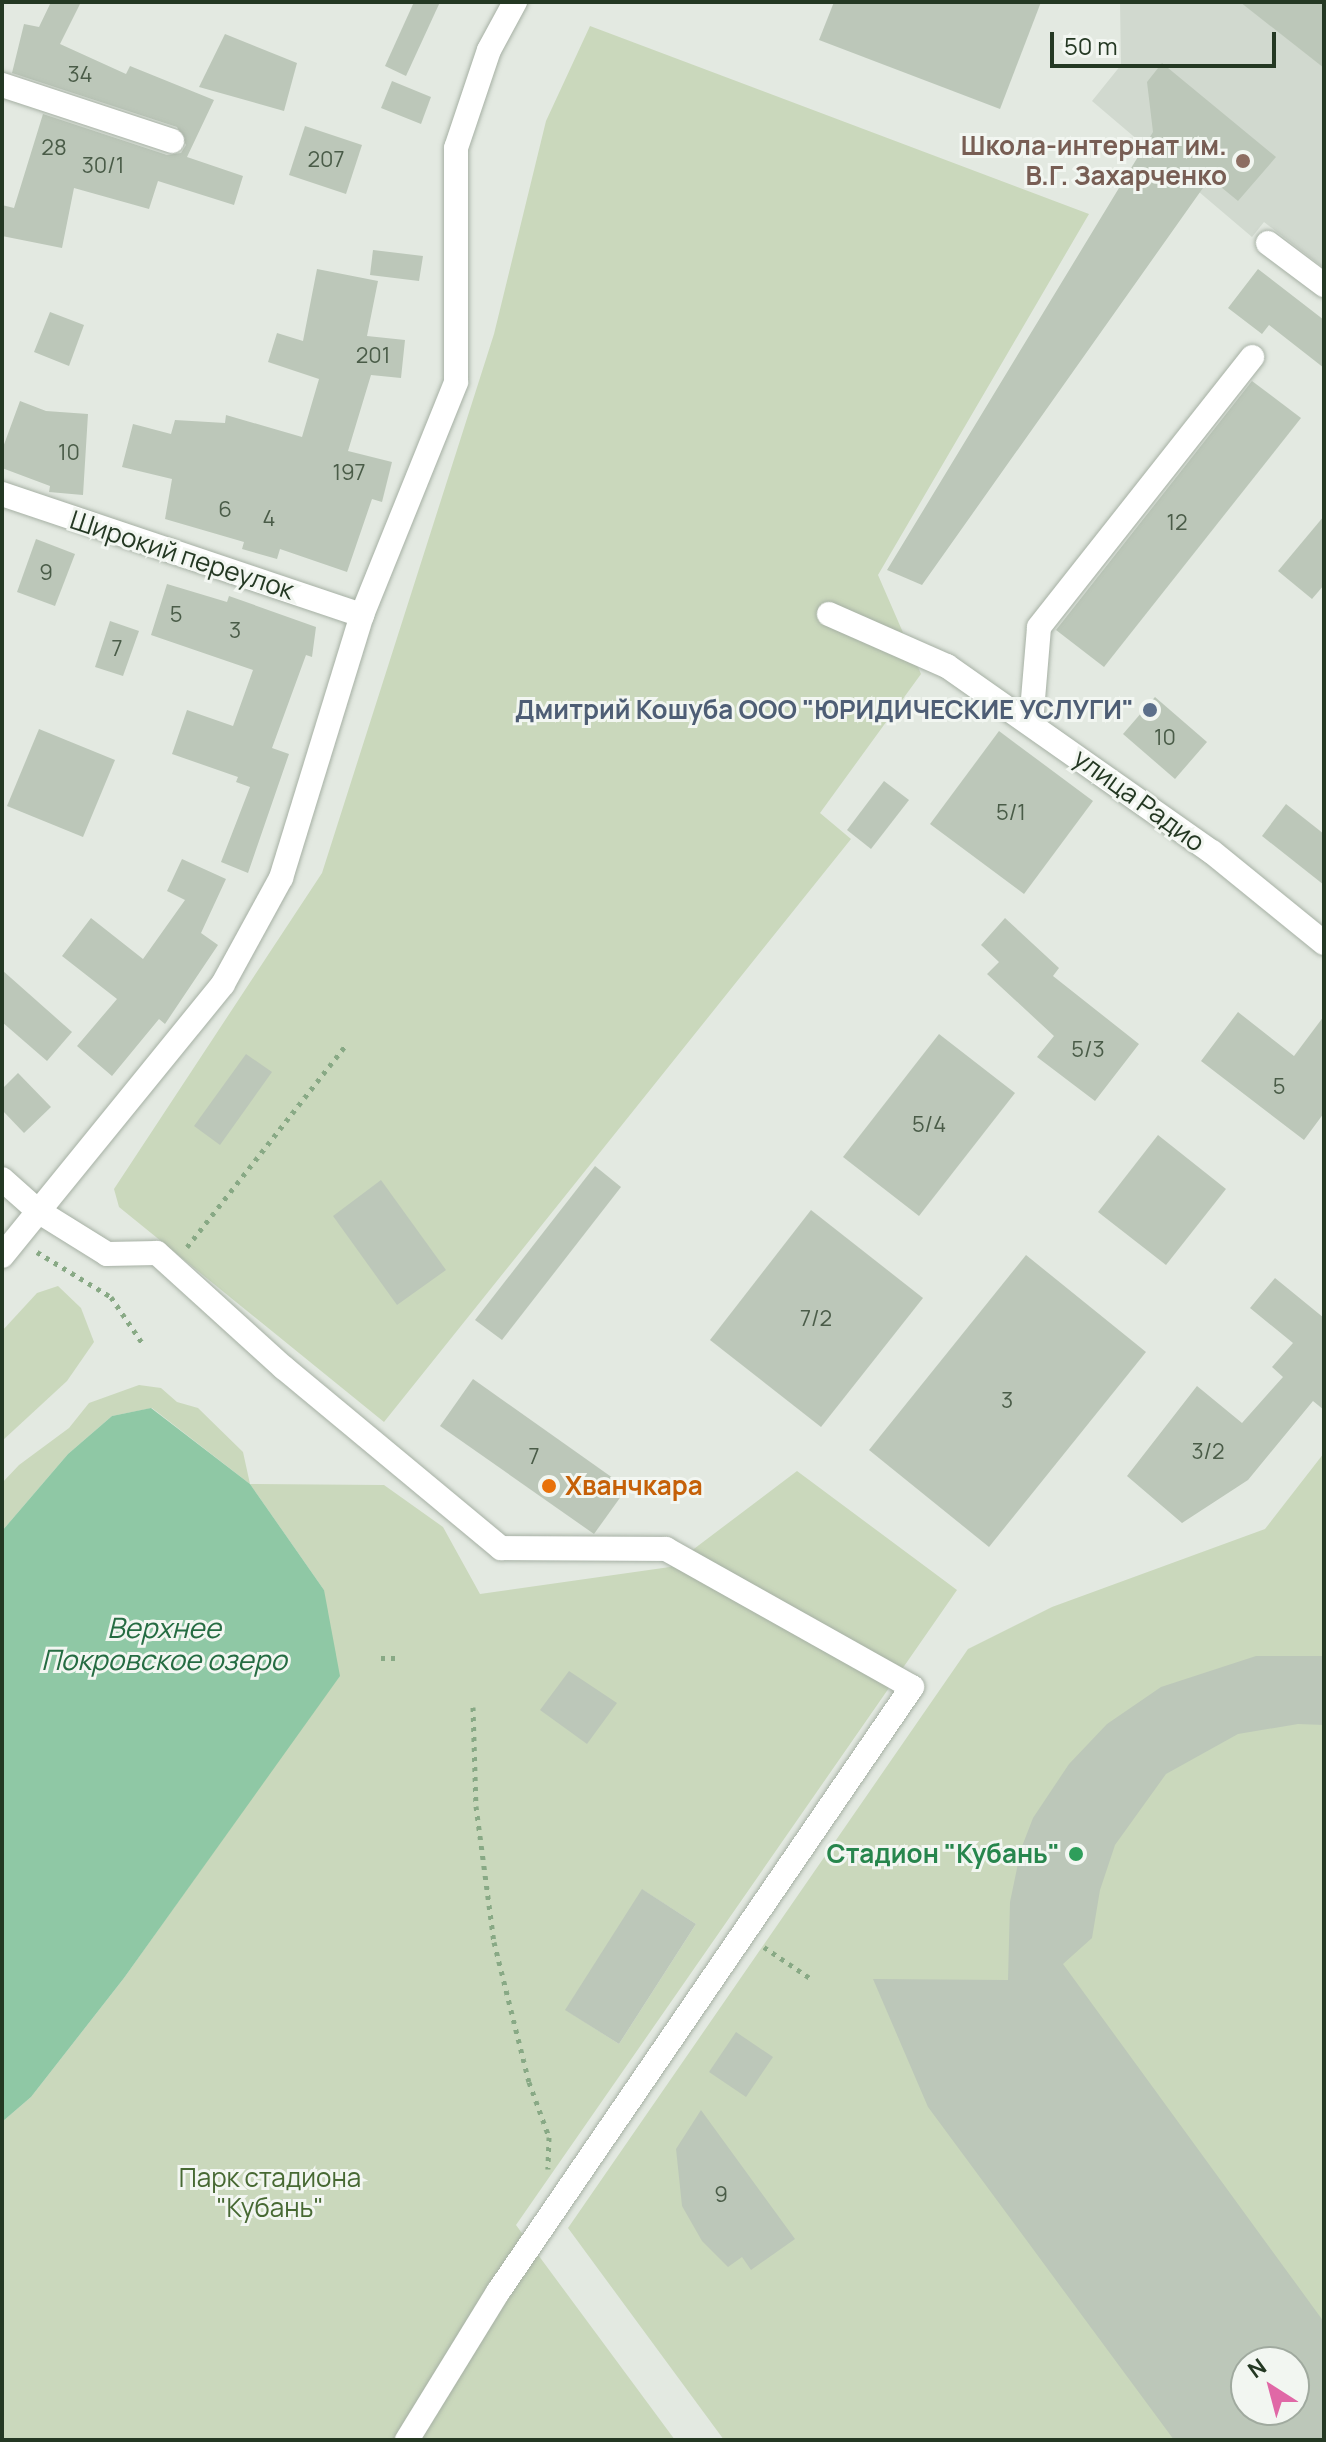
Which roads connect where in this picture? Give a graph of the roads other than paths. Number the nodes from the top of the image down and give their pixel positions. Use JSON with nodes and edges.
{"nodes":[{"id":1,"x":515,"y":2,"type":"edge"},
{"id":2,"x":2,"y":85,"type":"edge"},
{"id":3,"x":172,"y":141,"type":"dead end"},
{"id":4,"x":1268,"y":243,"type":"dead end"},
{"id":5,"x":1324,"y":285,"type":"edge"},
{"id":6,"x":1252,"y":357,"type":"dead end"},
{"id":7,"x":2,"y":494,"type":"edge"},
{"id":8,"x":829,"y":614,"type":"dead end"},
{"id":9,"x":362,"y":615,"type":"junction"},
{"id":10,"x":1031,"y":723,"type":"junction"},
{"id":11,"x":1324,"y":943,"type":"edge"},
{"id":12,"x":2,"y":1179,"type":"edge"},
{"id":13,"x":38,"y":1211,"type":"junction"},
{"id":14,"x":9,"y":1247,"type":"edge"},
{"id":15,"x":407,"y":2440,"type":"edge"}],
"edges":[{"from":1,"to":9,"type":"street"},
{"from":2,"to":3,"type":"street"},
{"from":4,"to":5,"type":"street"},
{"from":6,"to":10,"type":"street"},
{"from":7,"to":9,"type":"street","name":"Широкий переулок"},
{"from":8,"to":10,"type":"street","name":"улица Радио"},
{"from":9,"to":13,"type":"street"},
{"from":10,"to":11,"type":"street","name":"улица Радио"},
{"from":12,"to":13,"type":"street"},
{"from":13,"to":14,"type":"street"},
{"from":13,"to":15,"type":"street"}]}
